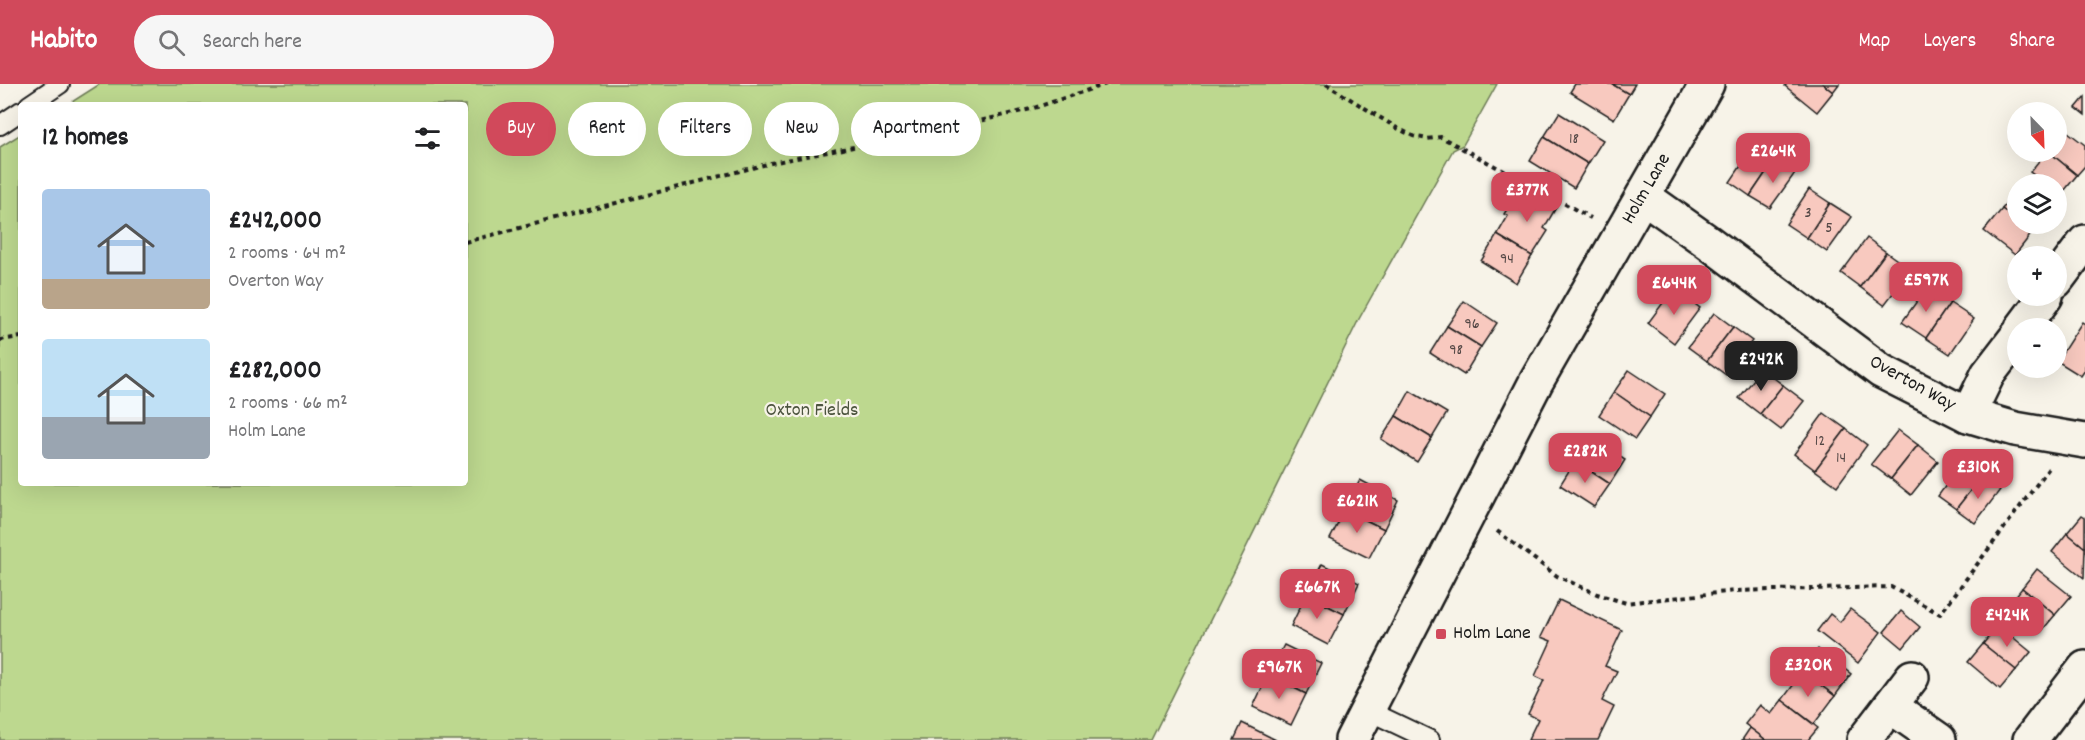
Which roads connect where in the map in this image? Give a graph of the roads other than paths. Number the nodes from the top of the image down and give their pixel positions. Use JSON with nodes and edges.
{"nodes":[{"id":1,"x":60,"y":84,"type":"edge"},
{"id":2,"x":1707,"y":84,"type":"edge"},
{"id":3,"x":33,"y":102,"type":"edge"},
{"id":4,"x":18,"y":113,"type":"edge"},
{"id":5,"x":0,"y":125,"type":"edge"},
{"id":6,"x":1643,"y":196,"type":"junction"},
{"id":7,"x":2085,"y":242,"type":"edge"},
{"id":8,"x":2067,"y":266,"type":"edge"},
{"id":9,"x":2007,"y":349,"type":"edge"},
{"id":10,"x":1968,"y":415,"type":"junction"},
{"id":11,"x":2078,"y":440,"type":"edge"},
{"id":12,"x":2085,"y":668,"type":"edge"},
{"id":13,"x":1912,"y":676,"type":"dead end"},
{"id":14,"x":1890,"y":706,"type":"junction"},
{"id":15,"x":1367,"y":710,"type":"junction"},
{"id":16,"x":1352,"y":740,"type":"edge"},
{"id":17,"x":1430,"y":740,"type":"edge"},
{"id":18,"x":1864,"y":740,"type":"edge"},
{"id":19,"x":1939,"y":740,"type":"edge"},
{"id":20,"x":2030,"y":740,"type":"edge"}],
"edges":[{"from":1,"to":3,"type":"lane"},
{"from":2,"to":6,"type":"street","name":"Holm Lane"},
{"from":4,"to":5,"type":"lane"},
{"from":6,"to":10,"type":"street","name":"Overton Way"},
{"from":6,"to":15,"type":"street","name":"Holm Lane"},
{"from":7,"to":8,"type":"street"},
{"from":9,"to":10,"type":"street"},
{"from":10,"to":11,"type":"street","name":"Overton Way"},
{"from":12,"to":20,"type":"street"},
{"from":13,"to":14,"type":"street"},
{"from":14,"to":18,"type":"street"},
{"from":14,"to":19,"type":"street"},
{"from":15,"to":16,"type":"street","name":"Holm Lane"},
{"from":15,"to":17,"type":"lane"}]}
